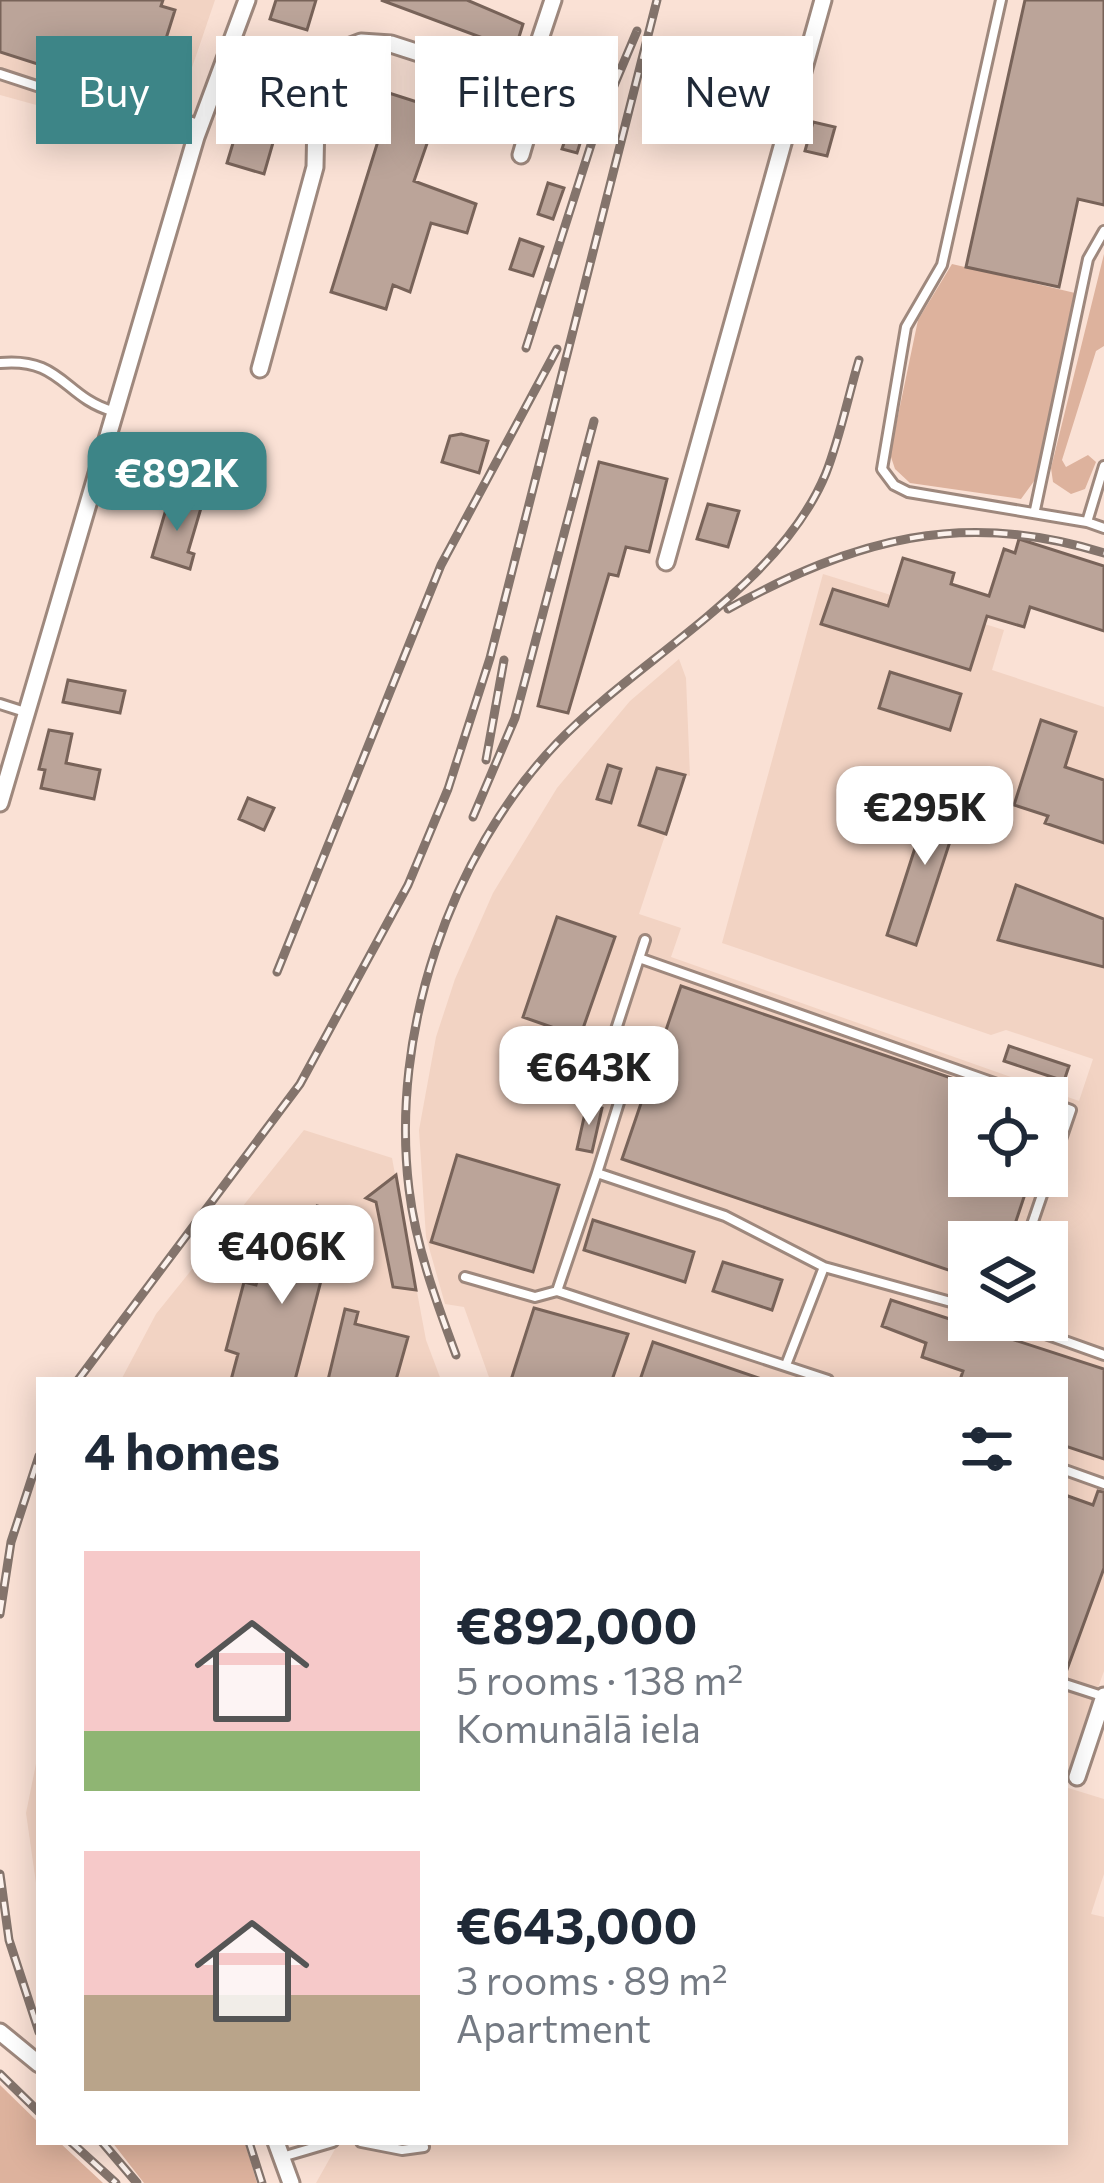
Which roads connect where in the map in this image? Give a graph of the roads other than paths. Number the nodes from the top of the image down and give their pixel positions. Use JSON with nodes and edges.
{"nodes":[{"id":1,"x":247,"y":0,"type":"edge"},
{"id":2,"x":553,"y":0,"type":"edge"},
{"id":3,"x":824,"y":0,"type":"edge"},
{"id":4,"x":1001,"y":0,"type":"edge"},
{"id":5,"x":541,"y":36,"type":"edge"},
{"id":6,"x":415,"y":52,"type":"edge"},
{"id":7,"x":0,"y":74,"type":"edge"},
{"id":8,"x":201,"y":125,"type":"junction"},
{"id":9,"x":524,"y":144,"type":"edge"},
{"id":10,"x":521,"y":155,"type":"dead end"},
{"id":11,"x":1104,"y":231,"type":"edge"},
{"id":12,"x":0,"y":363,"type":"edge"},
{"id":13,"x":260,"y":369,"type":"dead end"},
{"id":14,"x":114,"y":411,"type":"junction"},
{"id":15,"x":1104,"y":466,"type":"edge"},
{"id":16,"x":1035,"y":510,"type":"junction"},
{"id":17,"x":1087,"y":522,"type":"junction"},
{"id":18,"x":1104,"y":528,"type":"edge"},
{"id":19,"x":666,"y":562,"type":"dead end"},
{"id":20,"x":0,"y":704,"type":"edge"},
{"id":21,"x":26,"y":712,"type":"junction"},
{"id":22,"x":7,"y":755,"type":"edge"},
{"id":23,"x":0,"y":803,"type":"edge"},
{"id":24,"x":645,"y":940,"type":"dead end"},
{"id":25,"x":639,"y":958,"type":"junction"},
{"id":26,"x":977,"y":1077,"type":"edge"},
{"id":27,"x":597,"y":1173,"type":"junction"},
{"id":28,"x":824,"y":1268,"type":"junction"},
{"id":29,"x":466,"y":1277,"type":"dead end"},
{"id":30,"x":557,"y":1291,"type":"junction"},
{"id":31,"x":948,"y":1301,"type":"edge"},
{"id":32,"x":1065,"y":1341,"type":"edge"},
{"id":33,"x":1104,"y":1355,"type":"edge"},
{"id":34,"x":786,"y":1365,"type":"junction"},
{"id":35,"x":820,"y":1377,"type":"edge"},
{"id":36,"x":1068,"y":1470,"type":"edge"},
{"id":37,"x":1104,"y":1484,"type":"edge"},
{"id":38,"x":1068,"y":1685,"type":"edge"},
{"id":39,"x":1104,"y":1696,"type":"edge"},
{"id":40,"x":1077,"y":1777,"type":"dead end"},
{"id":41,"x":0,"y":2032,"type":"edge"},
{"id":42,"x":36,"y":2062,"type":"edge"},
{"id":43,"x":312,"y":2145,"type":"edge"},
{"id":44,"x":376,"y":2145,"type":"edge"},
{"id":45,"x":424,"y":2147,"type":"dead end"},
{"id":46,"x":278,"y":2150,"type":"edge"},
{"id":47,"x":291,"y":2183,"type":"edge"}],
"edges":[{"from":1,"to":8,"type":"street"},
{"from":2,"to":5,"type":"street"},
{"from":3,"to":19,"type":"street"},
{"from":4,"to":16,"type":"lane"},
{"from":6,"to":13,"type":"street"},
{"from":7,"to":8,"type":"lane"},
{"from":8,"to":14,"type":"street"},
{"from":9,"to":10,"type":"street"},
{"from":11,"to":16,"type":"lane"},
{"from":12,"to":14,"type":"lane"},
{"from":14,"to":21,"type":"street"},
{"from":15,"to":17,"type":"lane"},
{"from":16,"to":17,"type":"lane"},
{"from":17,"to":18,"type":"lane"},
{"from":20,"to":21,"type":"lane"},
{"from":21,"to":22,"type":"street"},
{"from":22,"to":23,"type":"street"},
{"from":24,"to":25,"type":"lane"},
{"from":25,"to":26,"type":"lane"},
{"from":25,"to":27,"type":"lane"},
{"from":27,"to":28,"type":"lane"},
{"from":27,"to":30,"type":"lane"},
{"from":28,"to":31,"type":"lane"},
{"from":28,"to":34,"type":"lane"},
{"from":29,"to":30,"type":"lane"},
{"from":30,"to":34,"type":"lane"},
{"from":32,"to":33,"type":"lane"},
{"from":34,"to":35,"type":"lane"},
{"from":36,"to":37,"type":"lane"},
{"from":38,"to":39,"type":"lane"},
{"from":39,"to":40,"type":"street"},
{"from":41,"to":42,"type":"street"},
{"from":43,"to":46,"type":"lane"},
{"from":44,"to":45,"type":"lane"},
{"from":46,"to":47,"type":"street"}]}
